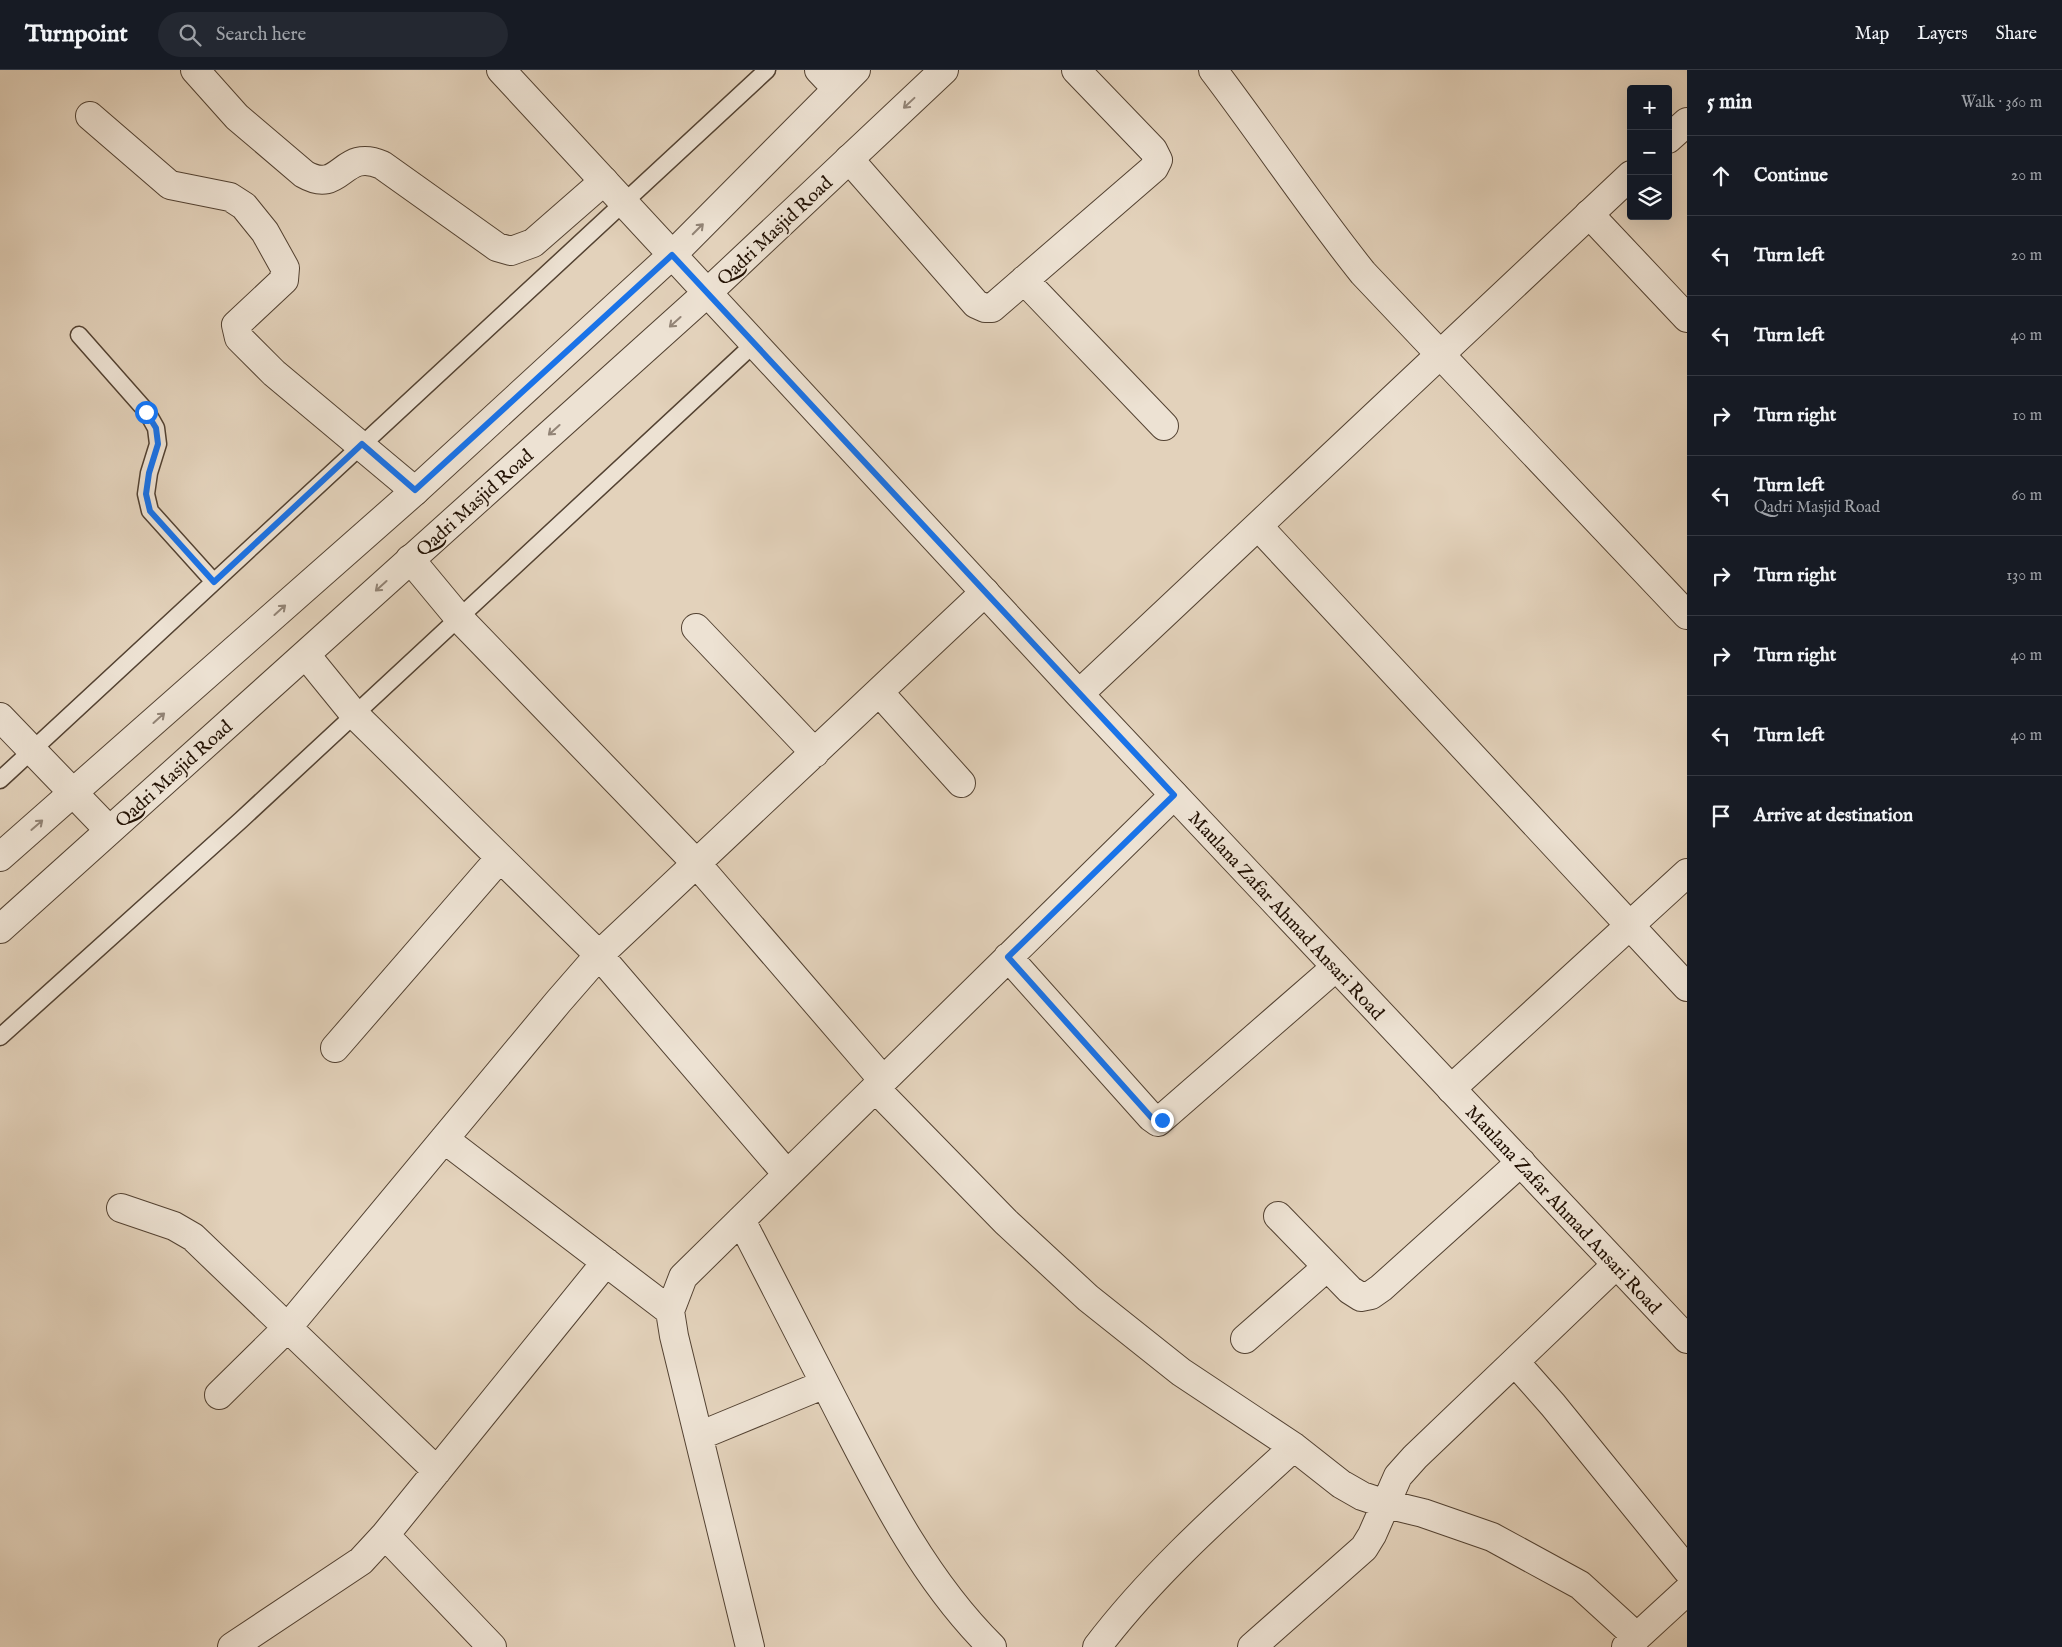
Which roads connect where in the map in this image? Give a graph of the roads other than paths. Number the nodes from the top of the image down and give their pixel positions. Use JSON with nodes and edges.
{"nodes":[{"id":1,"x":195,"y":70,"type":"edge"},
{"id":2,"x":501,"y":70,"type":"edge"},
{"id":3,"x":767,"y":70,"type":"edge"},
{"id":4,"x":856,"y":70,"type":"edge"},
{"id":5,"x":944,"y":70,"type":"edge"},
{"id":6,"x":1076,"y":70,"type":"edge"},
{"id":7,"x":1213,"y":70,"type":"edge"},
{"id":8,"x":828,"y":79,"type":"edge"},
{"id":9,"x":90,"y":116,"type":"dead end"},
{"id":10,"x":1687,"y":122,"type":"edge"},
{"id":11,"x":1672,"y":136,"type":"edge"},
{"id":12,"x":849,"y":159,"type":"junction"},
{"id":13,"x":1627,"y":179,"type":"edge"},
{"id":14,"x":604,"y":181,"type":"junction"},
{"id":15,"x":623,"y":202,"type":"junction"},
{"id":16,"x":1589,"y":214,"type":"junction"},
{"id":17,"x":672,"y":255,"type":"junction"},
{"id":18,"x":1024,"y":280,"type":"junction"},
{"id":19,"x":707,"y":293,"type":"junction"},
{"id":20,"x":1687,"y":318,"type":"edge"},
{"id":21,"x":79,"y":335,"type":"dead end"},
{"id":22,"x":755,"y":343,"type":"junction"},
{"id":23,"x":1440,"y":356,"type":"junction"},
{"id":24,"x":1164,"y":426,"type":"dead end"},
{"id":25,"x":362,"y":444,"type":"junction"},
{"id":26,"x":415,"y":490,"type":"junction"},
{"id":27,"x":1258,"y":526,"type":"junction"},
{"id":28,"x":410,"y":559,"type":"junction"},
{"id":29,"x":214,"y":582,"type":"junction"},
{"id":30,"x":985,"y":592,"type":"junction"},
{"id":31,"x":1687,"y":615,"type":"edge"},
{"id":32,"x":459,"y":618,"type":"junction"},
{"id":33,"x":696,"y":628,"type":"dead end"},
{"id":34,"x":306,"y":655,"type":"junction"},
{"id":35,"x":879,"y":692,"type":"junction"},
{"id":36,"x":1079,"y":694,"type":"junction"},
{"id":37,"x":354,"y":714,"type":"junction"},
{"id":38,"x":0,"y":717,"type":"edge"},
{"id":39,"x":32,"y":750,"type":"junction"},
{"id":40,"x":814,"y":752,"type":"junction"},
{"id":41,"x":0,"y":780,"type":"edge"},
{"id":42,"x":961,"y":783,"type":"dead end"},
{"id":43,"x":74,"y":793,"type":"junction"},
{"id":44,"x":1174,"y":795,"type":"junction"},
{"id":45,"x":109,"y":830,"type":"junction"},
{"id":46,"x":0,"y":857,"type":"edge"},
{"id":47,"x":499,"y":859,"type":"junction"},
{"id":48,"x":696,"y":863,"type":"junction"},
{"id":49,"x":1687,"y":873,"type":"edge"},
{"id":50,"x":1629,"y":925,"type":"junction"},
{"id":51,"x":0,"y":929,"type":"edge"},
{"id":52,"x":599,"y":955,"type":"junction"},
{"id":53,"x":1008,"y":957,"type":"junction"},
{"id":54,"x":1336,"y":967,"type":"junction"},
{"id":55,"x":1687,"y":987,"type":"edge"},
{"id":56,"x":0,"y":1037,"type":"edge"},
{"id":57,"x":335,"y":1048,"type":"dead end"},
{"id":58,"x":879,"y":1084,"type":"junction"},
{"id":59,"x":1450,"y":1089,"type":"junction"},
{"id":60,"x":444,"y":1139,"type":"junction"},
{"id":61,"x":1522,"y":1162,"type":"junction"},
{"id":62,"x":787,"y":1174,"type":"junction"},
{"id":63,"x":120,"y":1208,"type":"dead end"},
{"id":64,"x":1278,"y":1216,"type":"dead end"},
{"id":65,"x":741,"y":1220,"type":"junction"},
{"id":66,"x":606,"y":1262,"type":"junction"},
{"id":67,"x":1616,"y":1265,"type":"junction"},
{"id":68,"x":1327,"y":1267,"type":"junction"},
{"id":69,"x":670,"y":1311,"type":"junction"},
{"id":70,"x":288,"y":1327,"type":"junction"},
{"id":71,"x":1245,"y":1339,"type":"dead end"},
{"id":72,"x":1687,"y":1339,"type":"edge"},
{"id":73,"x":1515,"y":1362,"type":"junction"},
{"id":74,"x":825,"y":1384,"type":"junction"},
{"id":75,"x":219,"y":1395,"type":"dead end"},
{"id":76,"x":699,"y":1436,"type":"junction"},
{"id":77,"x":1294,"y":1447,"type":"junction"},
{"id":78,"x":437,"y":1470,"type":"junction"},
{"id":79,"x":1386,"y":1504,"type":"junction"},
{"id":80,"x":385,"y":1535,"type":"junction"},
{"id":81,"x":1687,"y":1570,"type":"edge"},
{"id":82,"x":1687,"y":1591,"type":"edge"},
{"id":83,"x":1631,"y":1642,"type":"edge"},
{"id":84,"x":232,"y":1647,"type":"edge"},
{"id":85,"x":492,"y":1647,"type":"edge"},
{"id":86,"x":750,"y":1647,"type":"edge"},
{"id":87,"x":992,"y":1647,"type":"edge"},
{"id":88,"x":1097,"y":1647,"type":"edge"},
{"id":89,"x":1252,"y":1647,"type":"edge"}],
"edges":[{"from":1,"to":14,"type":"street"},
{"from":2,"to":14,"type":"street","name":"Maulana Zafar Ahmad Ansari Road"},
{"from":3,"to":15,"type":"lane"},
{"from":4,"to":8,"type":"street"},
{"from":5,"to":12,"type":"street","name":"Qadri Masjid Road","one_way":true},
{"from":6,"to":18,"type":"street"},
{"from":7,"to":23,"type":"street"},
{"from":17,"to":8,"type":"street","one_way":true},
{"from":9,"to":25,"type":"street"},
{"from":10,"to":11,"type":"street"},
{"from":12,"to":18,"type":"street"},
{"from":12,"to":19,"type":"street","name":"Qadri Masjid Road"},
{"from":13,"to":16,"type":"street"},
{"from":14,"to":15,"type":"street","name":"Maulana Zafar Ahmad Ansari Road"},
{"from":15,"to":17,"type":"street","name":"Maulana Zafar Ahmad Ansari Road"},
{"from":15,"to":25,"type":"lane"},
{"from":16,"to":20,"type":"street"},
{"from":16,"to":23,"type":"street"},
{"from":17,"to":19,"type":"street","name":"Maulana Zafar Ahmad Ansari Road"},
{"from":17,"to":26,"type":"street"},
{"from":18,"to":24,"type":"street"},
{"from":19,"to":22,"type":"street","name":"Maulana Zafar Ahmad Ansari Road"},
{"from":19,"to":28,"type":"street","name":"Qadri Masjid Road","one_way":true},
{"from":21,"to":29,"type":"lane"},
{"from":22,"to":30,"type":"street","name":"Maulana Zafar Ahmad Ansari Road"},
{"from":22,"to":32,"type":"lane"},
{"from":23,"to":27,"type":"street"},
{"from":23,"to":31,"type":"street"},
{"from":25,"to":26,"type":"street"},
{"from":25,"to":29,"type":"lane"},
{"from":43,"to":26,"type":"street","one_way":true},
{"from":27,"to":36,"type":"street"},
{"from":27,"to":50,"type":"street"},
{"from":28,"to":32,"type":"street"},
{"from":28,"to":34,"type":"street","name":"Qadri Masjid Road","one_way":true},
{"from":29,"to":39,"type":"lane"},
{"from":30,"to":35,"type":"street"},
{"from":30,"to":36,"type":"street","name":"Maulana Zafar Ahmad Ansari Road"},
{"from":32,"to":37,"type":"lane"},
{"from":32,"to":48,"type":"street"},
{"from":33,"to":40,"type":"street"},
{"from":34,"to":37,"type":"street"},
{"from":34,"to":45,"type":"street","name":"Qadri Masjid Road"},
{"from":35,"to":40,"type":"street"},
{"from":35,"to":42,"type":"street"},
{"from":36,"to":44,"type":"street","name":"Maulana Zafar Ahmad Ansari Road"},
{"from":37,"to":47,"type":"street"},
{"from":37,"to":56,"type":"lane"},
{"from":38,"to":39,"type":"street"},
{"from":39,"to":41,"type":"lane"},
{"from":39,"to":43,"type":"street"},
{"from":40,"to":48,"type":"street"},
{"from":43,"to":45,"type":"street"},
{"from":46,"to":43,"type":"street","one_way":true},
{"from":44,"to":53,"type":"street"},
{"from":44,"to":54,"type":"street","name":"Maulana Zafar Ahmad Ansari Road"},
{"from":45,"to":51,"type":"street","name":"Qadri Masjid Road"},
{"from":47,"to":52,"type":"street"},
{"from":47,"to":57,"type":"street"},
{"from":48,"to":52,"type":"street"},
{"from":48,"to":58,"type":"street"},
{"from":49,"to":50,"type":"street"},
{"from":50,"to":55,"type":"street"},
{"from":50,"to":59,"type":"street"},
{"from":52,"to":60,"type":"street"},
{"from":52,"to":62,"type":"street"},
{"from":53,"to":54,"type":"street"},
{"from":53,"to":58,"type":"street"},
{"from":54,"to":59,"type":"street","name":"Maulana Zafar Ahmad Ansari Road"},
{"from":58,"to":62,"type":"street"},
{"from":58,"to":77,"type":"street"},
{"from":59,"to":61,"type":"street","name":"Maulana Zafar Ahmad Ansari Road"},
{"from":60,"to":66,"type":"street"},
{"from":60,"to":70,"type":"street"},
{"from":61,"to":67,"type":"street","name":"Maulana Zafar Ahmad Ansari Road"},
{"from":61,"to":68,"type":"street"},
{"from":62,"to":65,"type":"street"},
{"from":63,"to":70,"type":"street"},
{"from":64,"to":68,"type":"street"},
{"from":65,"to":69,"type":"street"},
{"from":65,"to":74,"type":"street"},
{"from":66,"to":69,"type":"street"},
{"from":66,"to":78,"type":"street"},
{"from":67,"to":72,"type":"street","name":"Maulana Zafar Ahmad Ansari Road"},
{"from":67,"to":73,"type":"street"},
{"from":68,"to":71,"type":"street"},
{"from":69,"to":76,"type":"street"},
{"from":70,"to":75,"type":"street"},
{"from":70,"to":78,"type":"street"},
{"from":73,"to":79,"type":"street"},
{"from":73,"to":81,"type":"street"},
{"from":74,"to":76,"type":"street"},
{"from":74,"to":87,"type":"street"},
{"from":76,"to":86,"type":"street"},
{"from":77,"to":79,"type":"street"},
{"from":77,"to":88,"type":"street"},
{"from":78,"to":80,"type":"street"},
{"from":79,"to":83,"type":"street"},
{"from":79,"to":89,"type":"street"},
{"from":80,"to":84,"type":"street"},
{"from":80,"to":85,"type":"street"},
{"from":82,"to":83,"type":"street"}]}
